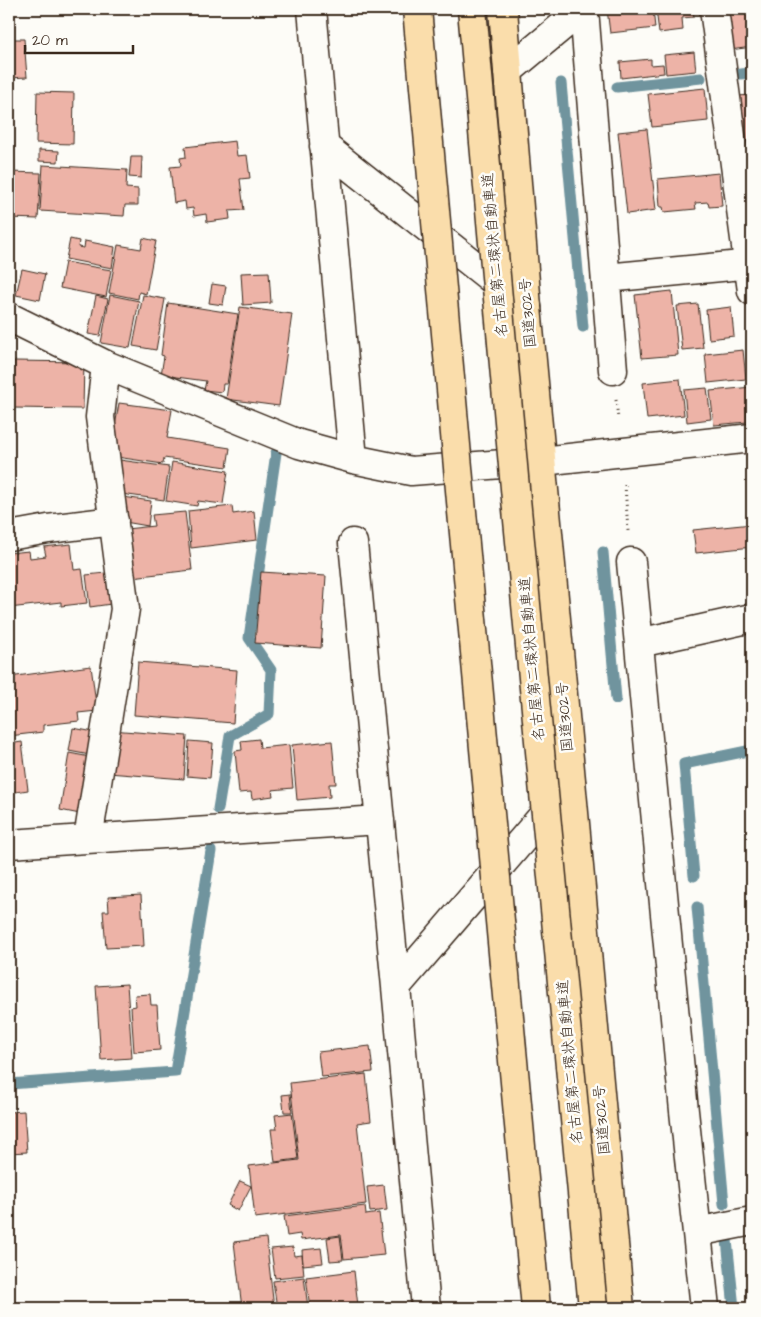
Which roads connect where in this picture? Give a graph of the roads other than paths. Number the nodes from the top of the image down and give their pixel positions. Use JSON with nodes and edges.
{"nodes":[{"id":1,"x":312,"y":9,"type":"edge"},
{"id":2,"x":417,"y":9,"type":"edge"},
{"id":3,"x":472,"y":9,"type":"edge"},
{"id":4,"x":485,"y":9,"type":"edge"},
{"id":5,"x":503,"y":9,"type":"edge"},
{"id":6,"x":583,"y":9,"type":"edge"},
{"id":7,"x":714,"y":9,"type":"edge"},
{"id":8,"x":508,"y":71,"type":"junction"},
{"id":9,"x":512,"y":125,"type":"junction"},
{"id":10,"x":324,"y":146,"type":"junction"},
{"id":11,"x":751,"y":273,"type":"edge"},
{"id":12,"x":606,"y":278,"type":"junction"},
{"id":13,"x":527,"y":307,"type":"junction"},
{"id":14,"x":9,"y":317,"type":"edge"},
{"id":15,"x":106,"y":365,"type":"junction"},
{"id":16,"x":613,"y":370,"type":"road end"},
{"id":17,"x":752,"y":438,"type":"edge"},
{"id":18,"x":353,"y":459,"type":"junction"},
{"id":19,"x":542,"y":461,"type":"junction"},
{"id":20,"x":114,"y":521,"type":"junction"},
{"id":21,"x":9,"y":536,"type":"edge"},
{"id":22,"x":353,"y":543,"type":"dead end"},
{"id":23,"x":631,"y":562,"type":"road end"},
{"id":24,"x":752,"y":618,"type":"edge"},
{"id":25,"x":639,"y":643,"type":"junction"},
{"id":26,"x":571,"y":783,"type":"junction"},
{"id":27,"x":380,"y":820,"type":"junction"},
{"id":28,"x":88,"y":839,"type":"junction"},
{"id":29,"x":9,"y":844,"type":"edge"},
{"id":30,"x":396,"y":987,"type":"junction"},
{"id":31,"x":752,"y":1221,"type":"edge"},
{"id":32,"x":697,"y":1232,"type":"junction"},
{"id":33,"x":426,"y":1308,"type":"edge"},
{"id":34,"x":536,"y":1308,"type":"edge"},
{"id":35,"x":593,"y":1308,"type":"edge"},
{"id":36,"x":620,"y":1308,"type":"edge"},
{"id":37,"x":705,"y":1308,"type":"edge"}],
"edges":[{"from":1,"to":10,"type":"street"},
{"from":2,"to":34,"type":"highway","bridge":true},
{"from":3,"to":35,"type":"highway","name":"名古屋第二環状自動車道","bridge":true},
{"from":4,"to":9,"type":"highway","name":"国道302号"},
{"from":5,"to":8,"type":"highway","name":"国道302号"},
{"from":6,"to":8,"type":"street"},
{"from":6,"to":12,"type":"street"},
{"from":7,"to":11,"type":"street"},
{"from":8,"to":9,"type":"highway","name":"国道302号"},
{"from":9,"to":13,"type":"highway","name":"国道302号"},
{"from":10,"to":13,"type":"street"},
{"from":10,"to":18,"type":"street"},
{"from":11,"to":12,"type":"street"},
{"from":12,"to":16,"type":"street"},
{"from":13,"to":19,"type":"highway","name":"国道302号"},
{"from":14,"to":15,"type":"street"},
{"from":15,"to":18,"type":"street"},
{"from":15,"to":20,"type":"street"},
{"from":17,"to":19,"type":"street"},
{"from":18,"to":19,"type":"street"},
{"from":19,"to":26,"type":"highway","name":"国道302号"},
{"from":20,"to":21,"type":"street"},
{"from":20,"to":28,"type":"street"},
{"from":22,"to":27,"type":"street"},
{"from":23,"to":25,"type":"street"},
{"from":24,"to":25,"type":"street"},
{"from":25,"to":32,"type":"street"},
{"from":26,"to":30,"type":"street"},
{"from":26,"to":36,"type":"highway","name":"国道302号"},
{"from":27,"to":28,"type":"street"},
{"from":27,"to":30,"type":"street"},
{"from":28,"to":29,"type":"street"},
{"from":30,"to":33,"type":"street"},
{"from":31,"to":32,"type":"street"},
{"from":32,"to":37,"type":"street"}]}
